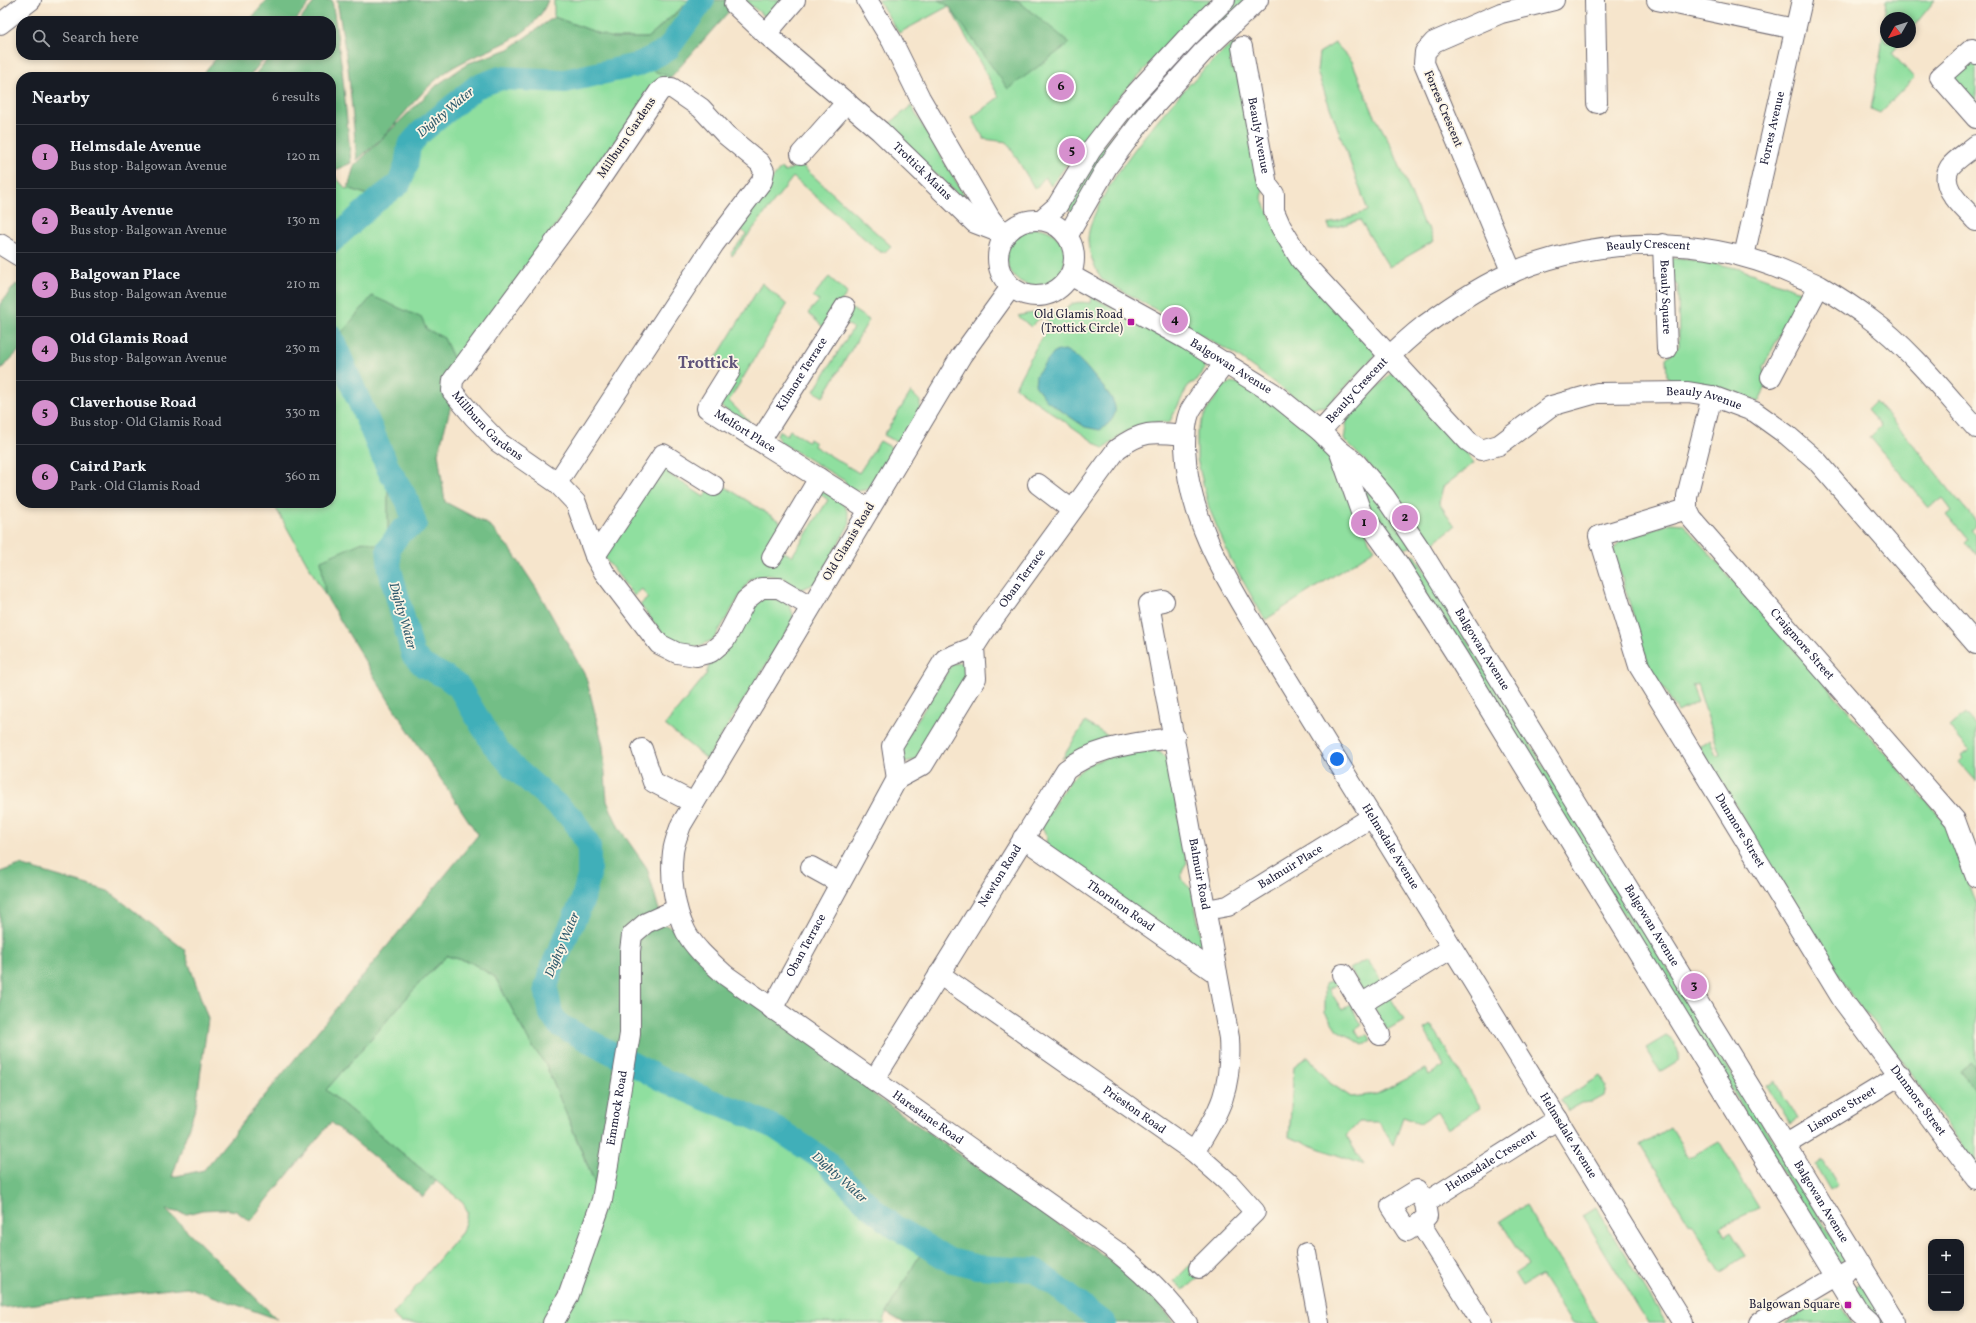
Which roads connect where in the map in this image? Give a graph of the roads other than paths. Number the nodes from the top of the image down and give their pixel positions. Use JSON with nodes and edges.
{"nodes":[{"id":1,"x":31,"y":0,"type":"edge"},
{"id":2,"x":795,"y":0,"type":"edge"},
{"id":3,"x":867,"y":0,"type":"edge"},
{"id":4,"x":1226,"y":0,"type":"edge"},
{"id":5,"x":1258,"y":0,"type":"edge"},
{"id":6,"x":1554,"y":0,"type":"edge"},
{"id":7,"x":1595,"y":0,"type":"edge"},
{"id":8,"x":1657,"y":0,"type":"edge"},
{"id":9,"x":1802,"y":0,"type":"edge"},
{"id":10,"x":734,"y":4,"type":"dead end"},
{"id":11,"x":0,"y":24,"type":"edge"},
{"id":12,"x":1795,"y":29,"type":"junction"},
{"id":13,"x":766,"y":34,"type":"junction"},
{"id":14,"x":1976,"y":54,"type":"edge"},
{"id":15,"x":1239,"y":58,"type":"dead end"},
{"id":16,"x":847,"y":102,"type":"junction"},
{"id":17,"x":1597,"y":103,"type":"dead end"},
{"id":18,"x":1976,"y":118,"type":"edge"},
{"id":19,"x":1976,"y":145,"type":"edge"},
{"id":20,"x":802,"y":154,"type":"dead end"},
{"id":21,"x":1042,"y":219,"type":"junction"},
{"id":22,"x":1976,"y":221,"type":"edge"},
{"id":23,"x":1002,"y":235,"type":"junction"},
{"id":24,"x":1068,"y":235,"type":"junction"},
{"id":25,"x":0,"y":244,"type":"edge"},
{"id":26,"x":1663,"y":244,"type":"junction"},
{"id":27,"x":16,"y":254,"type":"edge"},
{"id":28,"x":1744,"y":256,"type":"junction"},
{"id":29,"x":1512,"y":273,"type":"junction"},
{"id":30,"x":1070,"y":275,"type":"junction"},
{"id":31,"x":1819,"y":286,"type":"junction"},
{"id":32,"x":1011,"y":287,"type":"junction"},
{"id":33,"x":845,"y":307,"type":"dead end"},
{"id":34,"x":1667,"y":350,"type":"dead end"},
{"id":35,"x":1389,"y":357,"type":"junction"},
{"id":36,"x":1226,"y":362,"type":"junction"},
{"id":37,"x":730,"y":371,"type":"dead end"},
{"id":38,"x":1771,"y":377,"type":"dead end"},
{"id":39,"x":1712,"y":396,"type":"junction"},
{"id":40,"x":1976,"y":428,"type":"edge"},
{"id":41,"x":1320,"y":431,"type":"junction"},
{"id":42,"x":1185,"y":434,"type":"junction"},
{"id":43,"x":760,"y":441,"type":"junction"},
{"id":44,"x":1339,"y":450,"type":"junction"},
{"id":45,"x":819,"y":478,"type":"junction"},
{"id":46,"x":557,"y":483,"type":"junction"},
{"id":47,"x":1038,"y":484,"type":"dead end"},
{"id":48,"x":714,"y":486,"type":"dead end"},
{"id":49,"x":868,"y":509,"type":"junction"},
{"id":50,"x":1687,"y":509,"type":"junction"},
{"id":51,"x":1072,"y":510,"type":"junction"},
{"id":52,"x":1420,"y":549,"type":"junction"},
{"id":53,"x":595,"y":556,"type":"junction"},
{"id":54,"x":772,"y":557,"type":"dead end"},
{"id":55,"x":1399,"y":565,"type":"junction"},
{"id":56,"x":1164,"y":601,"type":"dead end"},
{"id":57,"x":810,"y":606,"type":"junction"},
{"id":58,"x":1976,"y":644,"type":"edge"},
{"id":59,"x":974,"y":647,"type":"junction"},
{"id":60,"x":1175,"y":737,"type":"junction"},
{"id":61,"x":642,"y":749,"type":"dead end"},
{"id":62,"x":897,"y":779,"type":"junction"},
{"id":63,"x":694,"y":803,"type":"junction"},
{"id":64,"x":1372,"y":818,"type":"junction"},
{"id":65,"x":1023,"y":838,"type":"junction"},
{"id":66,"x":1974,"y":866,"type":"edge"},
{"id":67,"x":811,"y":867,"type":"dead end"},
{"id":68,"x":840,"y":883,"type":"junction"},
{"id":69,"x":677,"y":909,"type":"junction"},
{"id":70,"x":1206,"y":910,"type":"junction"},
{"id":71,"x":1452,"y":948,"type":"junction"},
{"id":72,"x":939,"y":974,"type":"junction"},
{"id":73,"x":1217,"y":974,"type":"junction"},
{"id":74,"x":1343,"y":974,"type":"dead end"},
{"id":75,"x":1361,"y":1004,"type":"junction"},
{"id":76,"x":772,"y":1009,"type":"junction"},
{"id":77,"x":1380,"y":1035,"type":"dead end"},
{"id":78,"x":1900,"y":1075,"type":"junction"},
{"id":79,"x":874,"y":1080,"type":"junction"},
{"id":80,"x":1558,"y":1119,"type":"junction"},
{"id":81,"x":1785,"y":1145,"type":"junction"},
{"id":82,"x":1194,"y":1152,"type":"junction"},
{"id":83,"x":1976,"y":1179,"type":"edge"},
{"id":84,"x":1425,"y":1203,"type":"junction"},
{"id":85,"x":1420,"y":1223,"type":"junction"},
{"id":86,"x":1306,"y":1253,"type":"dead end"},
{"id":87,"x":1858,"y":1263,"type":"junction"},
{"id":88,"x":1199,"y":1268,"type":"dead end"},
{"id":89,"x":1836,"y":1276,"type":"junction"},
{"id":90,"x":553,"y":1323,"type":"edge"},
{"id":91,"x":1187,"y":1323,"type":"edge"},
{"id":92,"x":1319,"y":1323,"type":"edge"},
{"id":93,"x":1482,"y":1323,"type":"edge"},
{"id":94,"x":1683,"y":1323,"type":"edge"},
{"id":95,"x":1759,"y":1323,"type":"edge"},
{"id":96,"x":1870,"y":1323,"type":"edge"},
{"id":97,"x":1895,"y":1323,"type":"edge"}],
"edges":[{"from":1,"to":11,"type":"street"},
{"from":2,"to":13,"type":"street"},
{"from":3,"to":23,"type":"street"},
{"from":4,"to":21,"type":"street"},
{"from":5,"to":24,"type":"street"},
{"from":6,"to":29,"type":"street","name":"Forres Crescent"},
{"from":7,"to":17,"type":"street"},
{"from":8,"to":12,"type":"street"},
{"from":9,"to":12,"type":"street","name":"Forres Avenue"},
{"from":10,"to":13,"type":"street","name":"Trottick Mains"},
{"from":12,"to":28,"type":"street","name":"Forres Avenue"},
{"from":13,"to":16,"type":"street","name":"Trottick Mains"},
{"from":14,"to":18,"type":"street"},
{"from":15,"to":35,"type":"street","name":"Beauly Avenue"},
{"from":16,"to":20,"type":"street"},
{"from":16,"to":23,"type":"street","name":"Trottick Mains"},
{"from":19,"to":22,"type":"street"},
{"from":21,"to":23,"type":"street"},
{"from":21,"to":24,"type":"street"},
{"from":23,"to":32,"type":"street"},
{"from":24,"to":30,"type":"street"},
{"from":25,"to":27,"type":"street"},
{"from":26,"to":28,"type":"street","name":"Beauly Crescent"},
{"from":26,"to":29,"type":"street","name":"Beauly Crescent"},
{"from":26,"to":34,"type":"street","name":"Beauly Square"},
{"from":28,"to":31,"type":"street","name":"Beauly Crescent"},
{"from":29,"to":35,"type":"street","name":"Beauly Crescent"},
{"from":30,"to":32,"type":"street"},
{"from":30,"to":36,"type":"street","name":"Balgowan Avenue"},
{"from":31,"to":38,"type":"street"},
{"from":31,"to":40,"type":"street","name":"Beauly Crescent"},
{"from":32,"to":49,"type":"street","name":"Old Glamis Road"},
{"from":33,"to":43,"type":"street","name":"Kilmore Terrace"},
{"from":35,"to":39,"type":"street","name":"Beauly Avenue"},
{"from":35,"to":41,"type":"street","name":"Beauly Crescent"},
{"from":36,"to":41,"type":"street","name":"Balgowan Avenue"},
{"from":36,"to":42,"type":"street","name":"Helmsdale Avenue"},
{"from":37,"to":43,"type":"street","name":"Melfort Place"},
{"from":39,"to":50,"type":"street"},
{"from":39,"to":58,"type":"street","name":"Beauly Avenue"},
{"from":41,"to":44,"type":"street","name":"Balgowan Avenue"},
{"from":42,"to":51,"type":"street","name":"Oban Terrace"},
{"from":42,"to":64,"type":"street","name":"Helmsdale Avenue"},
{"from":43,"to":45,"type":"street","name":"Melfort Place"},
{"from":44,"to":52,"type":"street","name":"Balgowan Avenue"},
{"from":44,"to":55,"type":"street","name":"Balgowan Avenue"},
{"from":45,"to":49,"type":"street","name":"Melfort Place"},
{"from":45,"to":54,"type":"street"},
{"from":46,"to":46,"type":"street","name":"Millburn Gardens"},
{"from":46,"to":53,"type":"street","name":"Millburn Gardens"},
{"from":47,"to":51,"type":"street"},
{"from":48,"to":53,"type":"street"},
{"from":49,"to":57,"type":"street","name":"Old Glamis Road"},
{"from":50,"to":66,"type":"street","name":"Craigmore Street"},
{"from":50,"to":78,"type":"street","name":"Dunmore Street"},
{"from":51,"to":59,"type":"street","name":"Oban Terrace"},
{"from":52,"to":55,"type":"street"},
{"from":52,"to":81,"type":"street","name":"Balgowan Avenue"},
{"from":53,"to":57,"type":"street","name":"Millburn Gardens"},
{"from":55,"to":89,"type":"street","name":"Balgowan Avenue"},
{"from":56,"to":60,"type":"street","name":"Balmuir Road"},
{"from":57,"to":63,"type":"street","name":"Old Glamis Road"},
{"from":59,"to":62,"type":"street"},
{"from":59,"to":62,"type":"street"},
{"from":60,"to":65,"type":"street","name":"Newton Road"},
{"from":60,"to":70,"type":"street","name":"Balmuir Road"},
{"from":61,"to":63,"type":"street"},
{"from":62,"to":68,"type":"street","name":"Oban Terrace"},
{"from":63,"to":69,"type":"street","name":"Old Glamis Road"},
{"from":64,"to":70,"type":"street","name":"Balmuir Place"},
{"from":64,"to":71,"type":"street","name":"Helmsdale Avenue"},
{"from":65,"to":72,"type":"street","name":"Newton Road"},
{"from":65,"to":73,"type":"street","name":"Thornton Road"},
{"from":67,"to":68,"type":"street"},
{"from":68,"to":76,"type":"street","name":"Oban Terrace"},
{"from":69,"to":76,"type":"street","name":"Harestane Road"},
{"from":69,"to":90,"type":"street","name":"Emmock Road"},
{"from":70,"to":73,"type":"street","name":"Balmuir Road"},
{"from":71,"to":75,"type":"street"},
{"from":71,"to":80,"type":"street","name":"Helmsdale Avenue"},
{"from":72,"to":79,"type":"street","name":"Newton Road"},
{"from":72,"to":82,"type":"street","name":"Prieston Road"},
{"from":73,"to":82,"type":"street","name":"Balmuir Road"},
{"from":74,"to":75,"type":"street"},
{"from":75,"to":77,"type":"street"},
{"from":76,"to":79,"type":"street","name":"Harestane Road"},
{"from":78,"to":81,"type":"street","name":"Lismore Street"},
{"from":78,"to":83,"type":"street","name":"Dunmore Street"},
{"from":79,"to":91,"type":"street","name":"Harestane Road"},
{"from":80,"to":84,"type":"street","name":"Helmsdale Crescent"},
{"from":80,"to":94,"type":"street","name":"Helmsdale Avenue"},
{"from":81,"to":87,"type":"street","name":"Balgowan Avenue"},
{"from":82,"to":88,"type":"street","name":"Prieston Road"},
{"from":84,"to":85,"type":"street"},
{"from":84,"to":85,"type":"street"},
{"from":85,"to":93,"type":"street"},
{"from":86,"to":92,"type":"street"},
{"from":87,"to":89,"type":"street"},
{"from":87,"to":97,"type":"street","name":"Balgowan Avenue"},
{"from":89,"to":95,"type":"street"},
{"from":89,"to":96,"type":"street","name":"Balgowan Avenue"}]}
